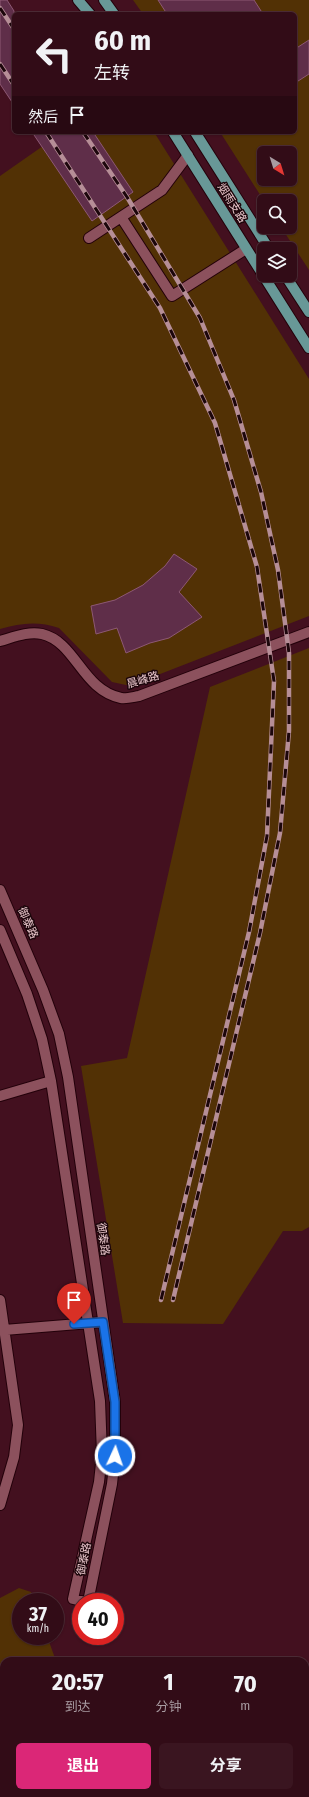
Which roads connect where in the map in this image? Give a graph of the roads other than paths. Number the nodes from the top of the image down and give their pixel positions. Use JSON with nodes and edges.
{"nodes":[{"id":1,"x":78,"y":0,"type":"edge"},
{"id":2,"x":104,"y":0,"type":"edge"},
{"id":3,"x":88,"y":12,"type":"edge"},
{"id":4,"x":113,"y":12,"type":"edge"},
{"id":5,"x":174,"y":134,"type":"edge"},
{"id":6,"x":196,"y":134,"type":"edge"},
{"id":7,"x":188,"y":155,"type":"junction"},
{"id":8,"x":121,"y":217,"type":"junction"},
{"id":9,"x":88,"y":238,"type":"dead end"},
{"id":10,"x":265,"y":242,"type":"edge"},
{"id":11,"x":246,"y":248,"type":"junction"},
{"id":12,"x":290,"y":282,"type":"edge"},
{"id":13,"x":309,"y":312,"type":"edge"},
{"id":14,"x":309,"y":348,"type":"edge"},
{"id":15,"x":309,"y":632,"type":"edge"},
{"id":16,"x":0,"y":641,"type":"edge"},
{"id":17,"x":0,"y":890,"type":"edge"},
{"id":18,"x":0,"y":930,"type":"edge"},
{"id":19,"x":50,"y":1081,"type":"junction"},
{"id":20,"x":0,"y":1096,"type":"edge"},
{"id":21,"x":0,"y":1300,"type":"edge"},
{"id":22,"x":103,"y":1322,"type":"junction"},
{"id":23,"x":87,"y":1323,"type":"junction"},
{"id":24,"x":4,"y":1330,"type":"junction"},
{"id":25,"x":0,"y":1505,"type":"edge"},
{"id":26,"x":74,"y":1593,"type":"edge"},
{"id":27,"x":89,"y":1593,"type":"edge"}],
"edges":[{"from":1,"to":3,"type":"main road"},
{"from":2,"to":4,"type":"main road"},
{"from":5,"to":7,"type":"main road","name":"烟雨支路"},
{"from":6,"to":10,"type":"main road","name":"烟雨支路"},
{"from":7,"to":8,"type":"street"},
{"from":7,"to":11,"type":"main road","name":"烟雨支路"},
{"from":8,"to":9,"type":"street"},
{"from":8,"to":11,"type":"street"},
{"from":11,"to":14,"type":"main road","name":"烟雨支路"},
{"from":12,"to":13,"type":"main road"},
{"from":15,"to":16,"type":"street","name":"晨峰路"},
{"from":17,"to":22,"type":"street","name":"御泰路"},
{"from":18,"to":19,"type":"street","name":"御泰路"},
{"from":19,"to":20,"type":"street"},
{"from":19,"to":23,"type":"street","name":"御泰路"},
{"from":21,"to":24,"type":"street"},
{"from":22,"to":23,"type":"street"},
{"from":22,"to":27,"type":"street","name":"御泰路"},
{"from":23,"to":24,"type":"street"},
{"from":23,"to":26,"type":"street","name":"御泰路"},
{"from":24,"to":25,"type":"street"}]}
